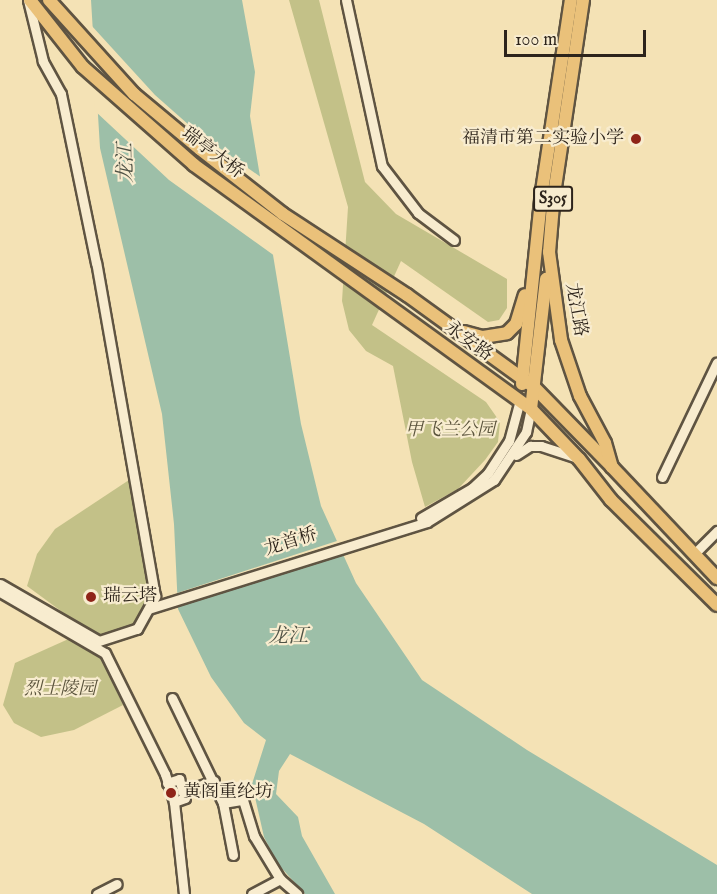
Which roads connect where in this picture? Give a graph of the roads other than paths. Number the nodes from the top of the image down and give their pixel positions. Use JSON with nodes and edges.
{"nodes":[{"id":1,"x":29,"y":0,"type":"edge"},
{"id":2,"x":49,"y":0,"type":"edge"},
{"id":3,"x":346,"y":0,"type":"edge"},
{"id":4,"x":571,"y":0,"type":"edge"},
{"id":5,"x":583,"y":0,"type":"edge"},
{"id":6,"x":454,"y":240,"type":"dead end"},
{"id":7,"x":549,"y":252,"type":"junction"},
{"id":8,"x":535,"y":272,"type":"junction"},
{"id":9,"x":407,"y":295,"type":"joint"},
{"id":10,"x":396,"y":312,"type":"joint"},
{"id":11,"x":454,"y":329,"type":"junction"},
{"id":12,"x":717,"y":362,"type":"edge"},
{"id":13,"x":523,"y":379,"type":"junction"},
{"id":14,"x":534,"y":387,"type":"junction"},
{"id":15,"x":520,"y":400,"type":"junction"},
{"id":16,"x":531,"y":409,"type":"junction"},
{"id":17,"x":511,"y":458,"type":"junction"},
{"id":18,"x":579,"y":459,"type":"junction"},
{"id":19,"x":612,"y":467,"type":"junction"},
{"id":20,"x":662,"y":477,"type":"dead end"},
{"id":21,"x":426,"y":519,"type":"junction"},
{"id":22,"x":717,"y":531,"type":"edge"},
{"id":23,"x":694,"y":554,"type":"junction"},
{"id":24,"x":717,"y":578,"type":"edge"},
{"id":25,"x":0,"y":584,"type":"edge"},
{"id":26,"x":0,"y":592,"type":"edge"},
{"id":27,"x":717,"y":605,"type":"edge"},
{"id":28,"x":151,"y":608,"type":"junction"},
{"id":29,"x":172,"y":698,"type":"dead end"},
{"id":30,"x":214,"y":781,"type":"junction"},
{"id":31,"x":167,"y":783,"type":"junction"},
{"id":32,"x":183,"y":792,"type":"junction"},
{"id":33,"x":174,"y":802,"type":"junction"},
{"id":34,"x":223,"y":803,"type":"junction"},
{"id":35,"x":233,"y":855,"type":"dead end"},
{"id":36,"x":280,"y":879,"type":"junction"},
{"id":37,"x":117,"y":884,"type":"dead end"},
{"id":38,"x":97,"y":894,"type":"edge"},
{"id":39,"x":184,"y":894,"type":"edge"},
{"id":40,"x":252,"y":894,"type":"edge"},
{"id":41,"x":297,"y":894,"type":"edge"}],
"edges":[{"from":1,"to":10,"type":"main road","name":"瑞亭大桥"},
{"from":1,"to":28,"type":"street"},
{"from":2,"to":9,"type":"main road","name":"瑞亭大桥"},
{"from":3,"to":6,"type":"street"},
{"from":4,"to":8,"type":"main road","name":"龙江路","number":"S305"},
{"from":5,"to":7,"type":"main road","name":"龙江路","number":"S305"},
{"from":7,"to":14,"type":"main road"},
{"from":7,"to":19,"type":"main road","name":"龙江路","number":"S305"},
{"from":8,"to":11,"type":"main road"},
{"from":8,"to":13,"type":"main road","name":"龙江路","number":"S305"},
{"from":9,"to":11,"type":"main road","name":"永安路"},
{"from":10,"to":15,"type":"main road","name":"永安路"},
{"from":11,"to":13,"type":"main road","name":"永安路"},
{"from":12,"to":20,"type":"street"},
{"from":13,"to":14,"type":"main road","name":"永安路"},
{"from":13,"to":15,"type":"main road","name":"龙江路"},
{"from":14,"to":16,"type":"main road"},
{"from":14,"to":19,"type":"main road","name":"永安路"},
{"from":15,"to":16,"type":"main road","name":"永安路"},
{"from":15,"to":21,"type":"street"},
{"from":16,"to":17,"type":"street"},
{"from":16,"to":18,"type":"main road","name":"永安路"},
{"from":17,"to":18,"type":"street"},
{"from":17,"to":21,"type":"street"},
{"from":18,"to":27,"type":"main road"},
{"from":19,"to":23,"type":"main road","name":"龙江路","number":"S305"},
{"from":21,"to":28,"type":"street","name":"龙首桥"},
{"from":22,"to":23,"type":"street"},
{"from":23,"to":24,"type":"main road","name":"龙江路","number":"S305"},
{"from":25,"to":28,"type":"street"},
{"from":26,"to":31,"type":"street"},
{"from":29,"to":30,"type":"street"},
{"from":30,"to":32,"type":"street"},
{"from":30,"to":34,"type":"street"},
{"from":31,"to":32,"type":"street"},
{"from":31,"to":33,"type":"street"},
{"from":32,"to":33,"type":"street"},
{"from":33,"to":39,"type":"street"},
{"from":34,"to":35,"type":"street"},
{"from":34,"to":36,"type":"street"},
{"from":36,"to":40,"type":"street"},
{"from":36,"to":41,"type":"street"},
{"from":37,"to":38,"type":"street"}]}
